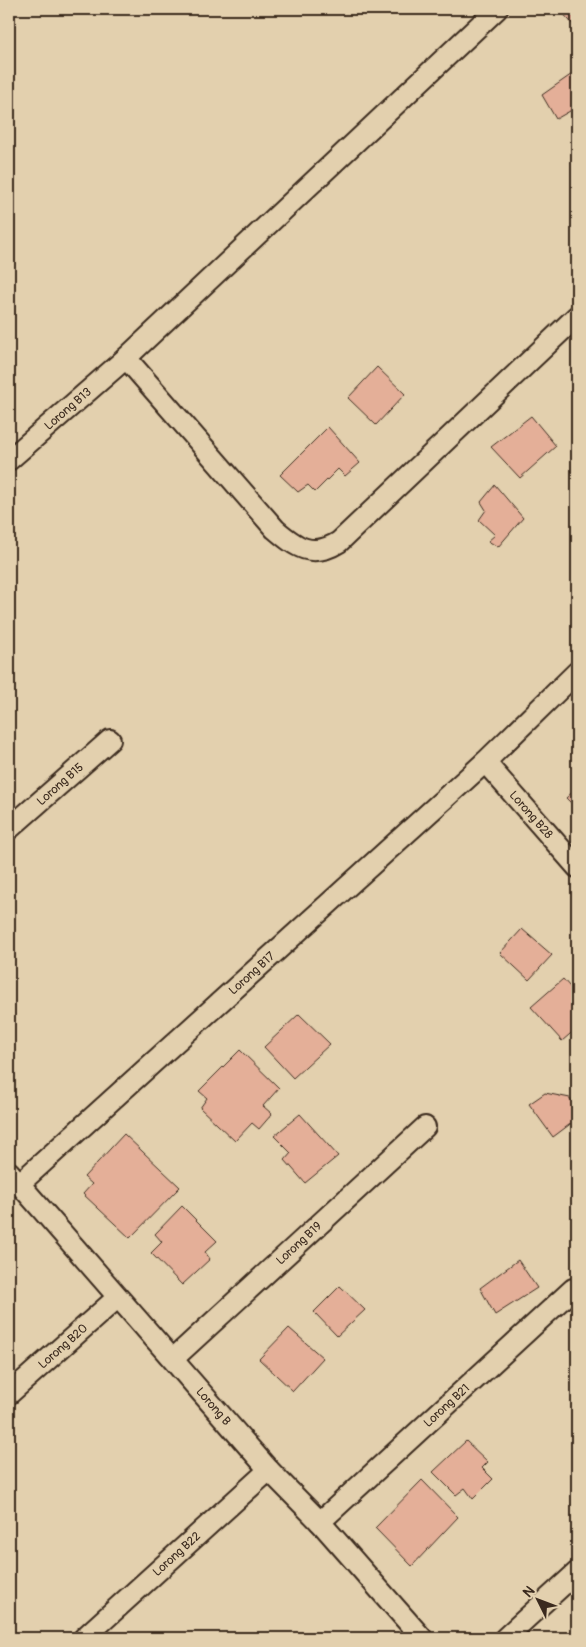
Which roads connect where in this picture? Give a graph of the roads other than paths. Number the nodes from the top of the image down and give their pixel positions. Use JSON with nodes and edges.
{"nodes":[{"id":1,"x":497,"y":9,"type":"edge"},
{"id":2,"x":577,"y":316,"type":"edge"},
{"id":3,"x":126,"y":358,"type":"junction"},
{"id":4,"x":9,"y":460,"type":"edge"},
{"id":5,"x":577,"y":672,"type":"edge"},
{"id":6,"x":110,"y":740,"type":"dead end"},
{"id":7,"x":485,"y":762,"type":"junction"},
{"id":8,"x":9,"y":829,"type":"edge"},
{"id":9,"x":577,"y":867,"type":"edge"},
{"id":10,"x":425,"y":1127,"type":"dead end"},
{"id":11,"x":14,"y":1178,"type":"edge"},
{"id":12,"x":574,"y":1288,"type":"dead end"},
{"id":13,"x":117,"y":1298,"type":"junction"},
{"id":14,"x":173,"y":1359,"type":"junction"},
{"id":15,"x":9,"y":1394,"type":"edge"},
{"id":16,"x":270,"y":1470,"type":"junction"},
{"id":17,"x":320,"y":1522,"type":"junction"},
{"id":18,"x":577,"y":1572,"type":"edge"},
{"id":19,"x":84,"y":1638,"type":"edge"},
{"id":20,"x":422,"y":1638,"type":"edge"},
{"id":21,"x":505,"y":1638,"type":"edge"}],
"edges":[{"from":1,"to":3,"type":"street","name":"Lorong B13"},
{"from":2,"to":3,"type":"street"},
{"from":3,"to":4,"type":"street","name":"Lorong B13"},
{"from":5,"to":7,"type":"street","name":"Lorong B17"},
{"from":6,"to":8,"type":"street","name":"Lorong B15"},
{"from":7,"to":9,"type":"street","name":"Lorong B28"},
{"from":7,"to":11,"type":"street","name":"Lorong B17"},
{"from":10,"to":14,"type":"street","name":"Lorong B19"},
{"from":11,"to":13,"type":"street","name":"Lorong B"},
{"from":12,"to":17,"type":"street","name":"Lorong B21"},
{"from":13,"to":14,"type":"street","name":"Lorong B"},
{"from":13,"to":15,"type":"street","name":"Lorong B20"},
{"from":14,"to":16,"type":"street","name":"Lorong B"},
{"from":16,"to":17,"type":"street","name":"Lorong B"},
{"from":16,"to":19,"type":"street","name":"Lorong B22"},
{"from":17,"to":20,"type":"street","name":"Lorong B"},
{"from":18,"to":21,"type":"street"}]}
